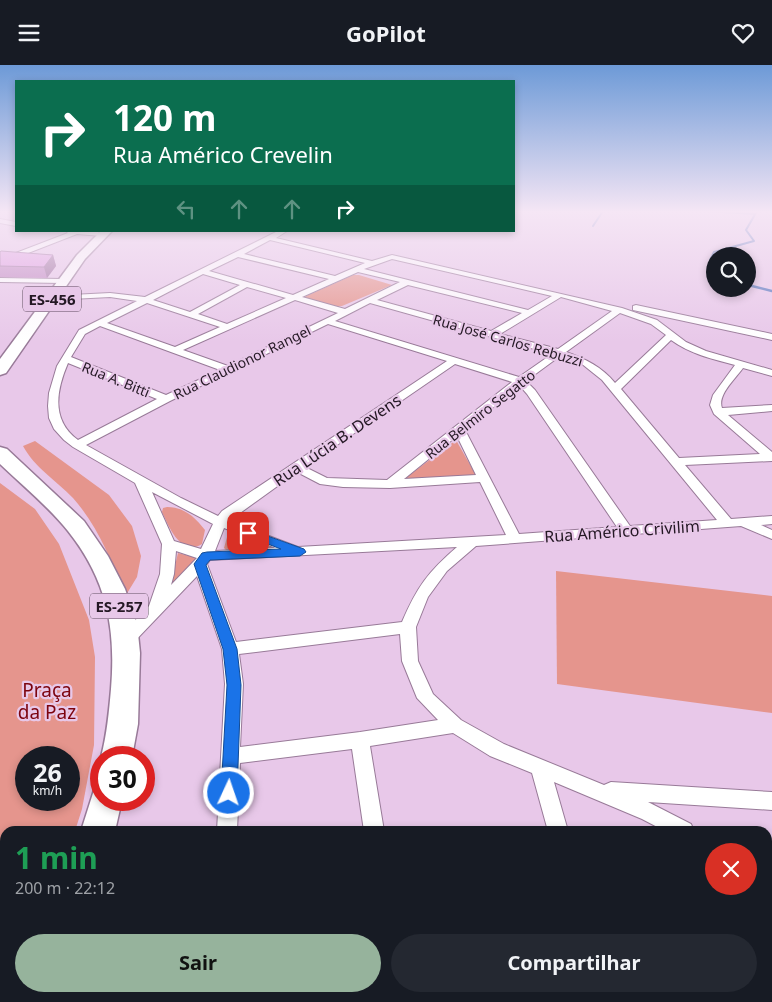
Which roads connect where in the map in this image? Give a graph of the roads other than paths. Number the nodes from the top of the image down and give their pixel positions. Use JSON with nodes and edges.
{"nodes":[{"id":1,"x":16,"y":255,"type":"edge"},
{"id":2,"x":83,"y":255,"type":"edge"},
{"id":3,"x":235,"y":255,"type":"edge"},
{"id":4,"x":239,"y":255,"type":"edge"},
{"id":5,"x":338,"y":255,"type":"edge"},
{"id":6,"x":0,"y":261,"type":"edge"},
{"id":7,"x":372,"y":263,"type":"junction"},
{"id":8,"x":359,"y":269,"type":"junction"},
{"id":9,"x":203,"y":272,"type":"junction"},
{"id":10,"x":336,"y":279,"type":"junction"},
{"id":11,"x":0,"y":280,"type":"edge"},
{"id":12,"x":63,"y":281,"type":"junction"},
{"id":13,"x":407,"y":282,"type":"junction"},
{"id":14,"x":247,"y":284,"type":"junction"},
{"id":15,"x":559,"y":295,"type":"junction"},
{"id":16,"x":52,"y":298,"type":"junction"},
{"id":17,"x":296,"y":298,"type":"junction"},
{"id":18,"x":574,"y":298,"type":"junction"},
{"id":19,"x":146,"y":300,"type":"junction"},
{"id":20,"x":368,"y":300,"type":"junction"},
{"id":21,"x":619,"y":310,"type":"junction"},
{"id":22,"x":345,"y":312,"type":"junction"},
{"id":23,"x":528,"y":312,"type":"junction"},
{"id":24,"x":192,"y":314,"type":"junction"},
{"id":25,"x":327,"y":321,"type":"junction"},
{"id":26,"x":99,"y":323,"type":"junction"},
{"id":27,"x":228,"y":327,"type":"junction"},
{"id":28,"x":493,"y":335,"type":"junction"},
{"id":29,"x":670,"y":336,"type":"junction"},
{"id":30,"x":772,"y":337,"type":"edge"},
{"id":31,"x":176,"y":351,"type":"junction"},
{"id":32,"x":560,"y":353,"type":"junction"},
{"id":33,"x":67,"y":359,"type":"junction"},
{"id":34,"x":455,"y":360,"type":"junction"},
{"id":35,"x":740,"y":365,"type":"junction"},
{"id":36,"x":0,"y":370,"type":"edge"},
{"id":37,"x":229,"y":370,"type":"junction"},
{"id":38,"x":772,"y":373,"type":"edge"},
{"id":39,"x":520,"y":381,"type":"junction"},
{"id":40,"x":615,"y":389,"type":"junction"},
{"id":41,"x":166,"y":399,"type":"junction"},
{"id":42,"x":772,"y":408,"type":"edge"},
{"id":43,"x":718,"y":412,"type":"junction"},
{"id":44,"x":460,"y":430,"type":"junction"},
{"id":45,"x":77,"y":445,"type":"junction"},
{"id":46,"x":0,"y":453,"type":"edge"},
{"id":47,"x":771,"y":457,"type":"edge"},
{"id":48,"x":675,"y":462,"type":"junction"},
{"id":49,"x":296,"y":467,"type":"junction"},
{"id":50,"x":0,"y":474,"type":"edge"},
{"id":51,"x":484,"y":478,"type":"junction"},
{"id":52,"x":141,"y":482,"type":"junction"},
{"id":53,"x":31,"y":483,"type":"junction"},
{"id":54,"x":390,"y":484,"type":"junction"},
{"id":55,"x":176,"y":501,"type":"junction"},
{"id":56,"x":153,"y":513,"type":"junction"},
{"id":57,"x":772,"y":520,"type":"edge"},
{"id":58,"x":220,"y":522,"type":"junction"},
{"id":59,"x":727,"y":523,"type":"junction"},
{"id":60,"x":745,"y":523,"type":"junction"},
{"id":61,"x":626,"y":531,"type":"junction"},
{"id":62,"x":772,"y":535,"type":"edge"},
{"id":63,"x":514,"y":538,"type":"junction"},
{"id":64,"x":472,"y":542,"type":"junction"},
{"id":65,"x":169,"y":544,"type":"junction"},
{"id":66,"x":300,"y":552,"type":"junction"},
{"id":67,"x":203,"y":560,"type":"junction"},
{"id":68,"x":157,"y":607,"type":"junction"},
{"id":69,"x":408,"y":627,"type":"junction"},
{"id":70,"x":126,"y":640,"type":"junction"},
{"id":71,"x":230,"y":649,"type":"junction"},
{"id":72,"x":455,"y":725,"type":"junction"},
{"id":73,"x":360,"y":740,"type":"junction"},
{"id":74,"x":120,"y":746,"type":"edge"},
{"id":75,"x":231,"y":756,"type":"junction"},
{"id":76,"x":541,"y":769,"type":"junction"},
{"id":77,"x":600,"y":790,"type":"junction"},
{"id":78,"x":772,"y":801,"type":"edge"},
{"id":79,"x":103,"y":811,"type":"edge"},
{"id":80,"x":99,"y":826,"type":"edge"},
{"id":81,"x":227,"y":826,"type":"edge"},
{"id":82,"x":373,"y":826,"type":"edge"},
{"id":83,"x":557,"y":826,"type":"edge"},
{"id":84,"x":675,"y":826,"type":"edge"}],
"edges":[{"from":1,"to":6,"type":"street"},
{"from":2,"to":12,"type":"main road","number":"ES-456"},
{"from":3,"to":9,"type":"street"},
{"from":4,"to":10,"type":"street"},
{"from":5,"to":7,"type":"street"},
{"from":7,"to":8,"type":"street"},
{"from":7,"to":15,"type":"street"},
{"from":8,"to":10,"type":"street"},
{"from":8,"to":13,"type":"street"},
{"from":9,"to":14,"type":"street"},
{"from":9,"to":19,"type":"street"},
{"from":10,"to":17,"type":"street"},
{"from":11,"to":12,"type":"street"},
{"from":12,"to":16,"type":"main road","number":"ES-456"},
{"from":13,"to":20,"type":"street","name":"Rua Claudionor Rangel"},
{"from":13,"to":23,"type":"street"},
{"from":14,"to":17,"type":"street"},
{"from":14,"to":24,"type":"street"},
{"from":15,"to":18,"type":"street"},
{"from":15,"to":23,"type":"street"},
{"from":16,"to":19,"type":"street"},
{"from":16,"to":36,"type":"main road","number":"ES-456"},
{"from":17,"to":22,"type":"street"},
{"from":17,"to":27,"type":"street"},
{"from":18,"to":21,"type":"street"},
{"from":18,"to":30,"type":"street"},
{"from":19,"to":24,"type":"street"},
{"from":19,"to":26,"type":"street"},
{"from":20,"to":22,"type":"street","name":"Rua Claudionor Rangel"},
{"from":20,"to":28,"type":"street","name":"Rua José Carlos Rebuzzi"},
{"from":21,"to":29,"type":"street"},
{"from":21,"to":32,"type":"street","name":"Rua Belmiro Segatto"},
{"from":22,"to":25,"type":"street","name":"Rua Claudionor Rangel"},
{"from":23,"to":28,"type":"street"},
{"from":24,"to":27,"type":"street"},
{"from":25,"to":34,"type":"street"},
{"from":25,"to":37,"type":"street","name":"Rua Claudionor Rangel"},
{"from":26,"to":31,"type":"street"},
{"from":26,"to":33,"type":"street"},
{"from":27,"to":31,"type":"street"},
{"from":28,"to":32,"type":"street","name":"Rua José Carlos Rebuzzi"},
{"from":29,"to":35,"type":"street"},
{"from":29,"to":40,"type":"street"},
{"from":31,"to":37,"type":"street"},
{"from":32,"to":39,"type":"street","name":"Rua Belmiro Segatto"},
{"from":32,"to":40,"type":"street","name":"Rua José Carlos Rebuzzi"},
{"from":33,"to":41,"type":"street","name":"Rua A. Bitti"},
{"from":33,"to":45,"type":"street"},
{"from":34,"to":39,"type":"street"},
{"from":34,"to":49,"type":"street","name":"Rua Lúcia B. Devens"},
{"from":35,"to":38,"type":"street"},
{"from":35,"to":43,"type":"street"},
{"from":37,"to":41,"type":"street","name":"Rua Claudionor Rangel"},
{"from":39,"to":44,"type":"street","name":"Rua Belmiro Segatto"},
{"from":39,"to":61,"type":"street"},
{"from":40,"to":48,"type":"street","name":"Rua José Carlos Rebuzzi"},
{"from":41,"to":45,"type":"street","name":"Rua Claudionor Rangel"},
{"from":42,"to":43,"type":"street"},
{"from":43,"to":47,"type":"street"},
{"from":44,"to":51,"type":"street"},
{"from":44,"to":54,"type":"street","name":"Rua Belmiro Segatto"},
{"from":45,"to":52,"type":"street"},
{"from":46,"to":53,"type":"main road","number":"ES-257"},
{"from":47,"to":48,"type":"street"},
{"from":48,"to":59,"type":"street","name":"Rua José Carlos Rebuzzi"},
{"from":49,"to":54,"type":"street"},
{"from":49,"to":58,"type":"street","name":"Rua Lúcia B. Devens"},
{"from":50,"to":53,"type":"main road","number":"ES-257"},
{"from":51,"to":54,"type":"street"},
{"from":51,"to":63,"type":"street"},
{"from":52,"to":55,"type":"street"},
{"from":52,"to":56,"type":"street"},
{"from":53,"to":70,"type":"main road","number":"ES-257"},
{"from":55,"to":56,"type":"street"},
{"from":55,"to":58,"type":"street"},
{"from":56,"to":65,"type":"street"},
{"from":57,"to":60,"type":"street","name":"Rua Américo Crivilim"},
{"from":58,"to":66,"type":"street"},
{"from":58,"to":67,"type":"street"},
{"from":59,"to":60,"type":"street","name":"Rua Américo Crivilim"},
{"from":59,"to":61,"type":"street","name":"Rua Américo Crivilim"},
{"from":60,"to":62,"type":"street"},
{"from":61,"to":63,"type":"street","name":"Rua Américo Crivilim"},
{"from":63,"to":64,"type":"street","name":"Rua Américo Crivilim"},
{"from":64,"to":66,"type":"street","name":"Rua Américo Crivilim"},
{"from":64,"to":69,"type":"street"},
{"from":65,"to":67,"type":"street","name":"Rua Américo Crivilim"},
{"from":65,"to":68,"type":"street"},
{"from":66,"to":67,"type":"street","name":"Rua Américo Crivilim"},
{"from":67,"to":68,"type":"street"},
{"from":67,"to":71,"type":"street"},
{"from":68,"to":70,"type":"street"},
{"from":69,"to":71,"type":"street"},
{"from":69,"to":72,"type":"street"},
{"from":70,"to":74,"type":"main road","number":"ES-257"},
{"from":71,"to":75,"type":"street"},
{"from":72,"to":73,"type":"street"},
{"from":72,"to":76,"type":"street"},
{"from":73,"to":75,"type":"street"},
{"from":73,"to":82,"type":"street"},
{"from":75,"to":81,"type":"street"},
{"from":76,"to":77,"type":"street"},
{"from":76,"to":83,"type":"street"},
{"from":77,"to":78,"type":"street"},
{"from":77,"to":84,"type":"street"},
{"from":79,"to":80,"type":"main road"}]}
